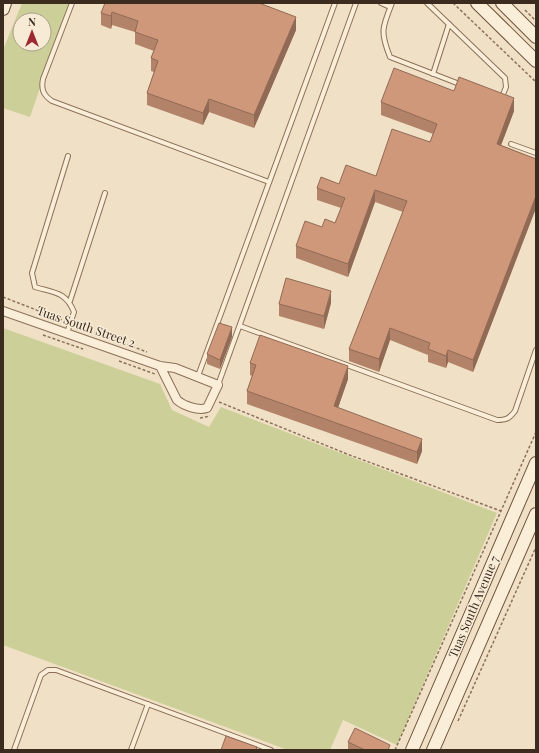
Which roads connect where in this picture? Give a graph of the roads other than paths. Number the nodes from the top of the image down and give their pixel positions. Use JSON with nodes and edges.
{"nodes":[{"id":1,"x":5,"y":3,"type":"edge"},
{"id":2,"x":72,"y":3,"type":"edge"},
{"id":3,"x":335,"y":3,"type":"edge"},
{"id":4,"x":356,"y":3,"type":"edge"},
{"id":5,"x":381,"y":3,"type":"edge"},
{"id":6,"x":427,"y":3,"type":"edge"},
{"id":7,"x":477,"y":3,"type":"edge"},
{"id":8,"x":502,"y":3,"type":"edge"},
{"id":9,"x":391,"y":5,"type":"edge"},
{"id":10,"x":3,"y":9,"type":"edge"},
{"id":11,"x":449,"y":24,"type":"junction"},
{"id":12,"x":536,"y":37,"type":"edge"},
{"id":13,"x":536,"y":61,"type":"edge"},
{"id":14,"x":433,"y":74,"type":"junction"},
{"id":15,"x":469,"y":87,"type":"edge"},
{"id":16,"x":497,"y":98,"type":"edge"},
{"id":17,"x":511,"y":144,"type":"dead end"},
{"id":18,"x":536,"y":153,"type":"edge"},
{"id":19,"x":68,"y":156,"type":"dead end"},
{"id":20,"x":270,"y":182,"type":"junction"},
{"id":21,"x":105,"y":193,"type":"dead end"},
{"id":22,"x":70,"y":301,"type":"junction"},
{"id":23,"x":3,"y":311,"type":"edge"},
{"id":24,"x":240,"y":326,"type":"junction"},
{"id":25,"x":66,"y":333,"type":"junction"},
{"id":26,"x":536,"y":350,"type":"edge"},
{"id":27,"x":160,"y":366,"type":"junction"},
{"id":28,"x":198,"y":376,"type":"junction"},
{"id":29,"x":218,"y":385,"type":"junction"},
{"id":30,"x":536,"y":463,"type":"edge"},
{"id":31,"x":536,"y":514,"type":"edge"},
{"id":32,"x":148,"y":704,"type":"junction"},
{"id":33,"x":14,"y":750,"type":"edge"},
{"id":34,"x":131,"y":750,"type":"edge"},
{"id":35,"x":270,"y":750,"type":"edge"},
{"id":36,"x":412,"y":750,"type":"edge"},
{"id":37,"x":433,"y":750,"type":"edge"}],
"edges":[{"from":1,"to":10,"type":"street"},
{"from":2,"to":20,"type":"lane"},
{"from":3,"to":20,"type":"lane"},
{"from":4,"to":24,"type":"lane"},
{"from":5,"to":9,"type":"lane"},
{"from":6,"to":11,"type":"lane"},
{"from":7,"to":13,"type":"street"},
{"from":8,"to":12,"type":"street"},
{"from":9,"to":14,"type":"lane"},
{"from":11,"to":14,"type":"lane"},
{"from":11,"to":16,"type":"lane"},
{"from":14,"to":15,"type":"lane"},
{"from":17,"to":18,"type":"lane"},
{"from":19,"to":22,"type":"lane"},
{"from":20,"to":28,"type":"lane"},
{"from":21,"to":22,"type":"lane"},
{"from":22,"to":25,"type":"lane"},
{"from":23,"to":25,"type":"street","name":"Tuas South Street 2"},
{"from":24,"to":26,"type":"lane"},
{"from":24,"to":29,"type":"lane"},
{"from":25,"to":27,"type":"street","name":"Tuas South Street 2"},
{"from":27,"to":28,"type":"street","name":"Tuas South Street 2"},
{"from":27,"to":29,"type":"street"},
{"from":28,"to":29,"type":"street","name":"Tuas South Street 2"},
{"from":30,"to":36,"type":"street","name":"Tuas South Avenue 7"},
{"from":31,"to":37,"type":"street","name":"Tuas South Avenue 7"},
{"from":32,"to":33,"type":"lane"},
{"from":32,"to":34,"type":"lane"},
{"from":32,"to":35,"type":"lane"}]}
